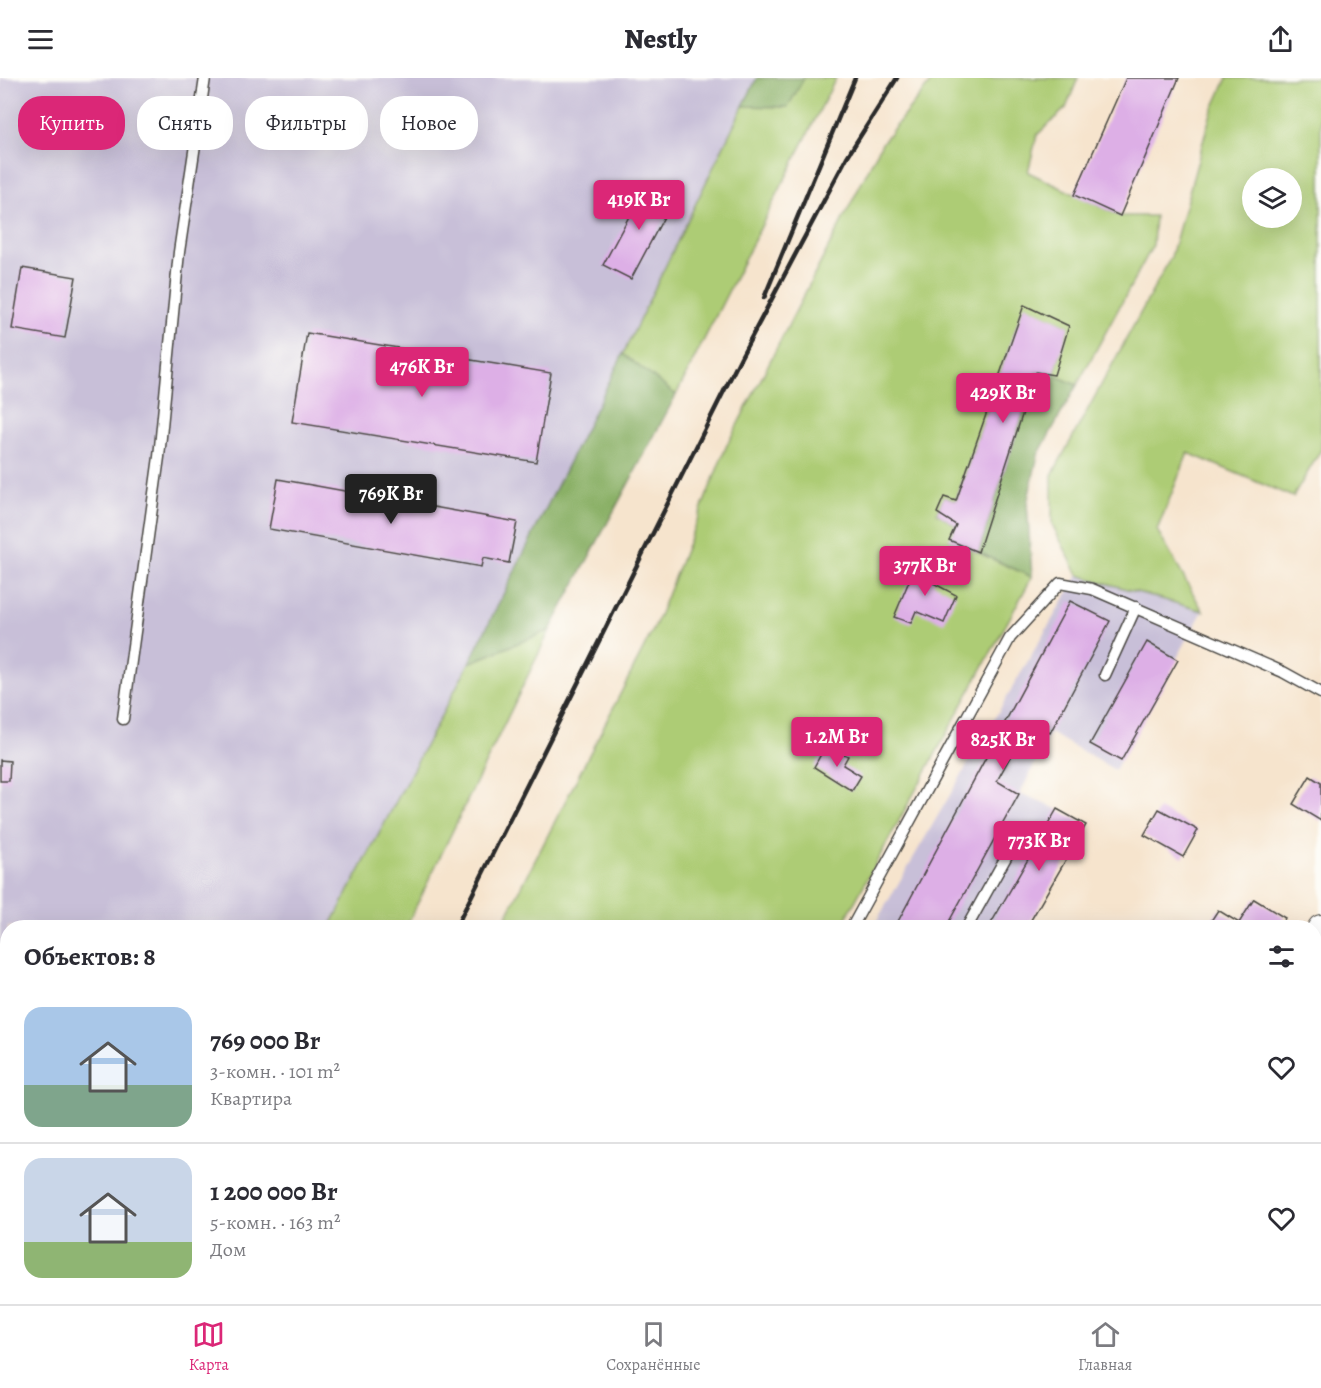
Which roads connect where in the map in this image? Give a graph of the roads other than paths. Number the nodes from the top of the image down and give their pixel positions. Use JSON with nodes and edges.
{"nodes":[{"id":1,"x":205,"y":78,"type":"edge"},
{"id":2,"x":1136,"y":607,"type":"junction"},
{"id":3,"x":1106,"y":675,"type":"dead end"},
{"id":4,"x":1321,"y":693,"type":"edge"},
{"id":5,"x":123,"y":719,"type":"dead end"},
{"id":6,"x":1020,"y":832,"type":"dead end"},
{"id":7,"x":856,"y":920,"type":"edge"},
{"id":8,"x":971,"y":920,"type":"edge"}],
"edges":[{"from":1,"to":5,"type":"lane"},
{"from":2,"to":3,"type":"lane"},
{"from":2,"to":4,"type":"lane"},
{"from":2,"to":7,"type":"lane"},
{"from":6,"to":8,"type":"lane"}]}
